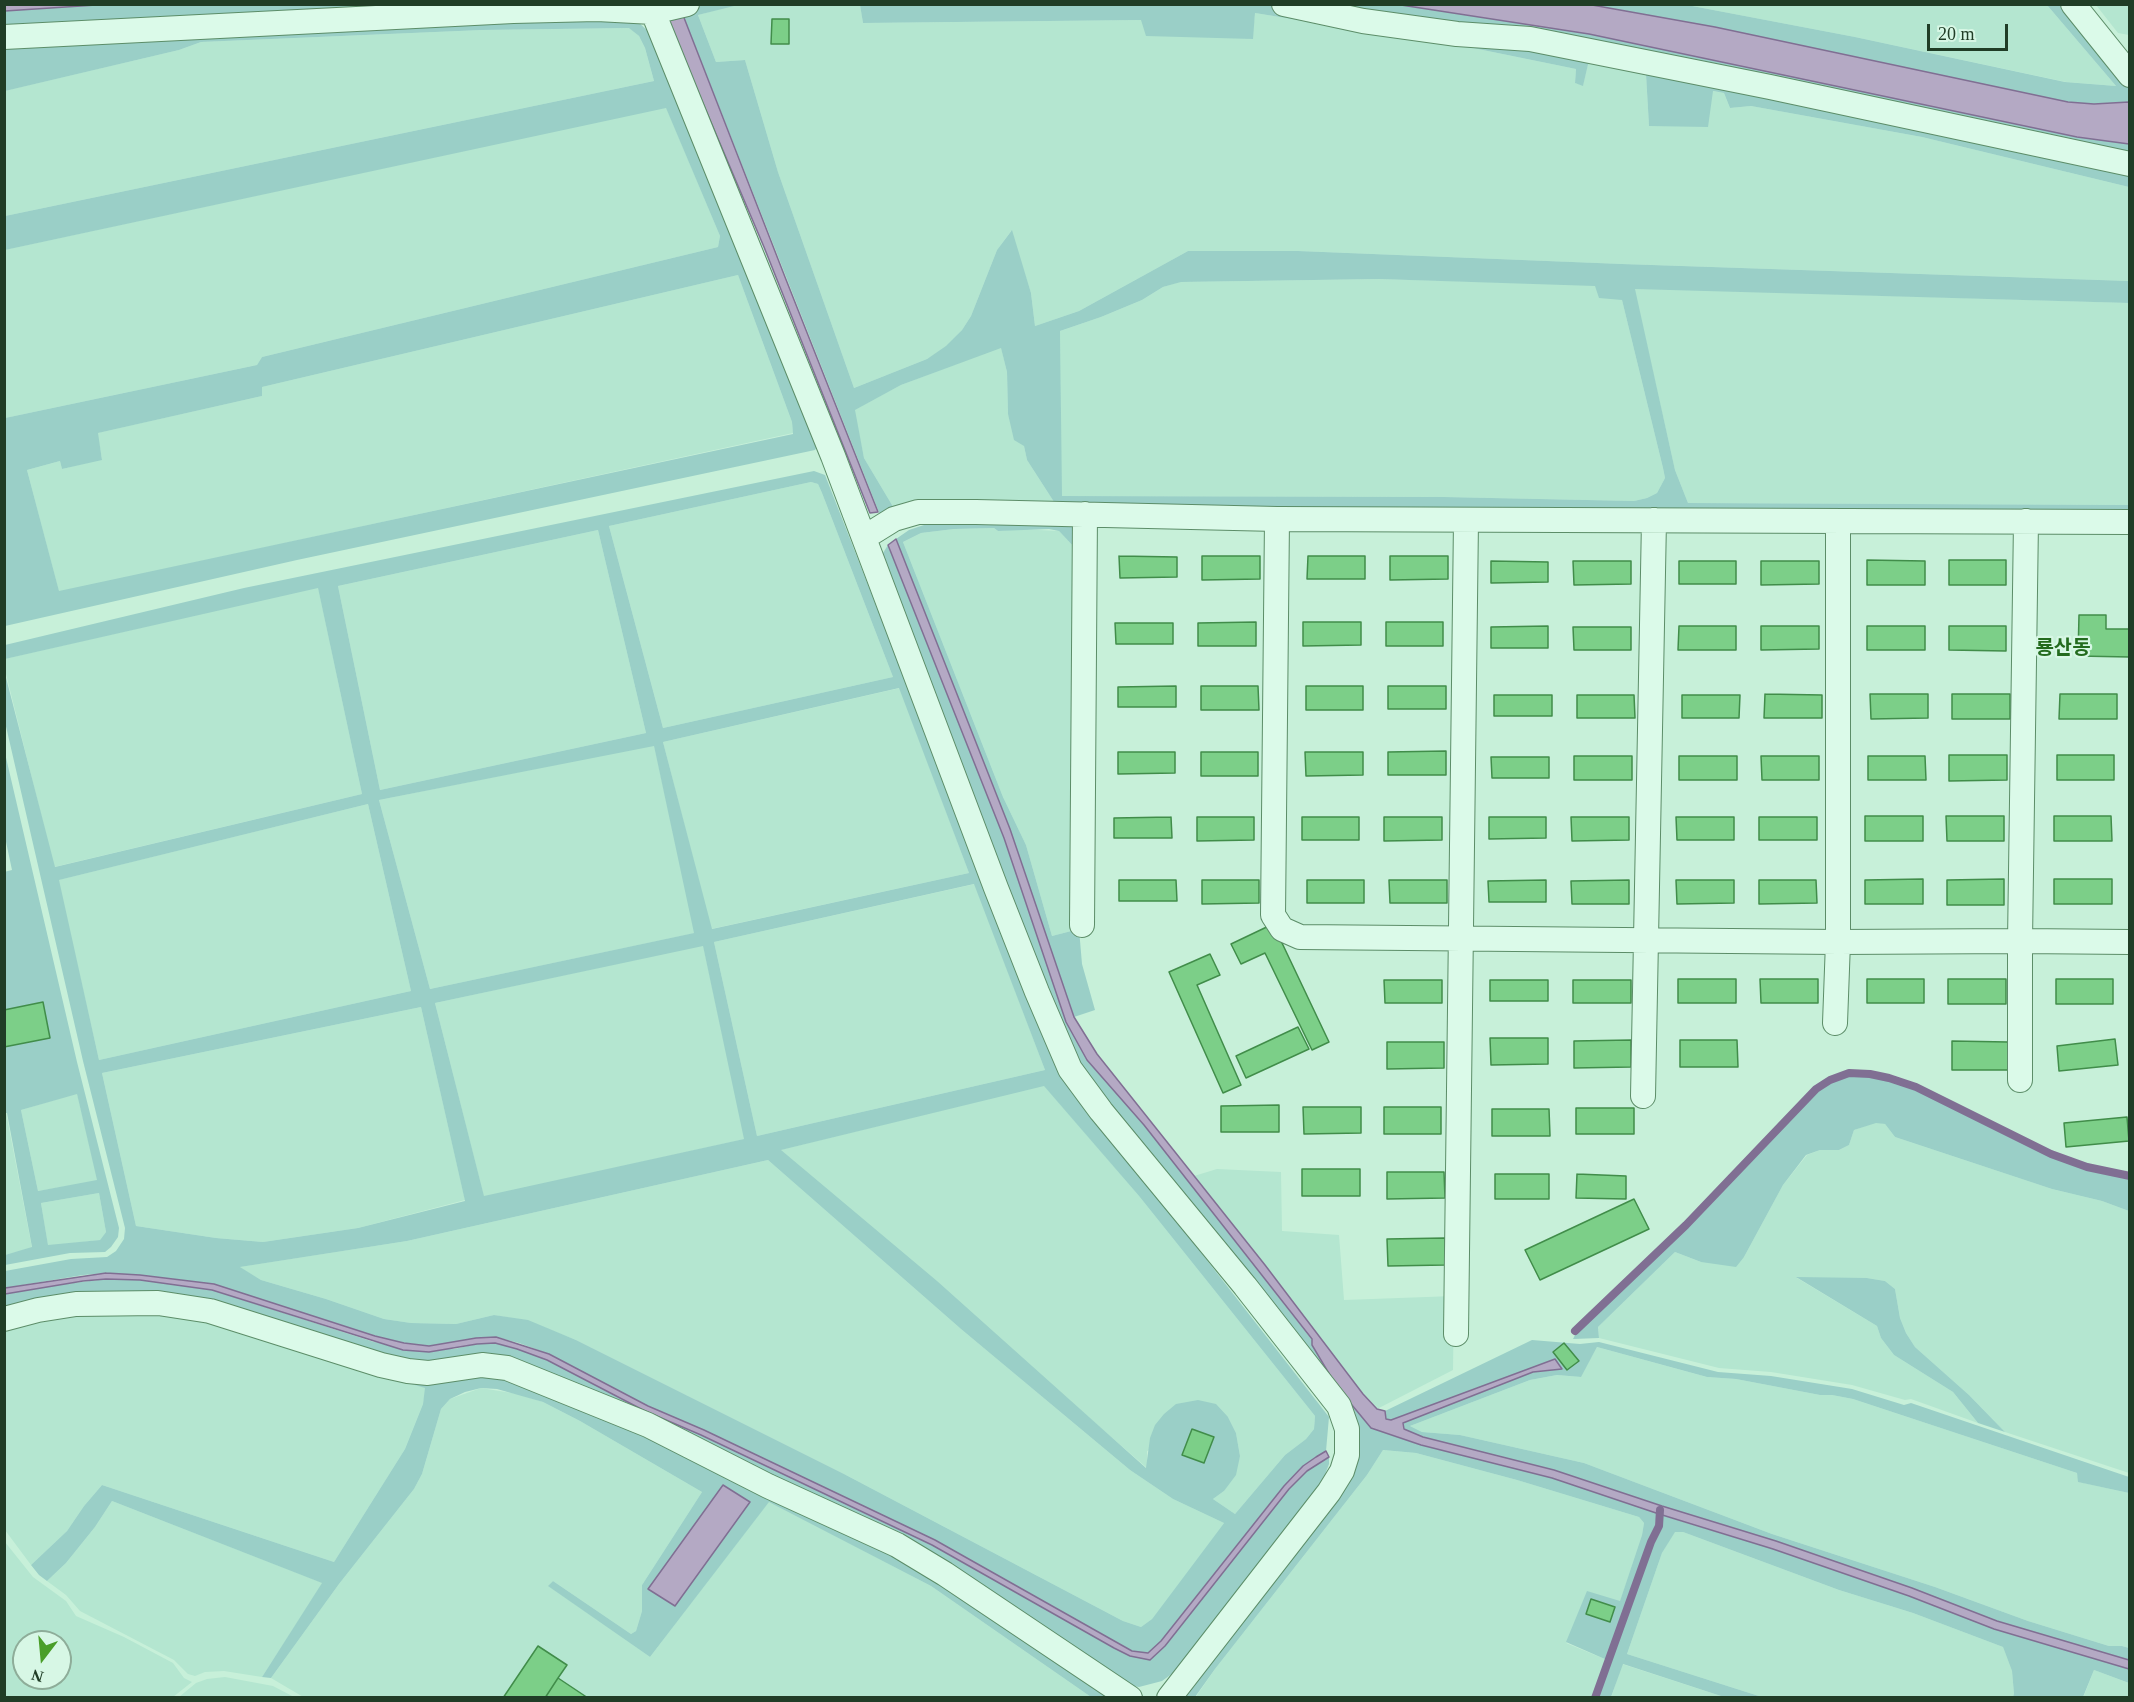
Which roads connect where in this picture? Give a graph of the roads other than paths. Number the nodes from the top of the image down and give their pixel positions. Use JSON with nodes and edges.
{"nodes":[{"id":1,"x":687,"y":4,"type":"edge"},
{"id":2,"x":1284,"y":4,"type":"edge"},
{"id":3,"x":2073,"y":4,"type":"edge"},
{"id":4,"x":652,"y":12,"type":"junction"},
{"id":5,"x":4,"y":37,"type":"edge"},
{"id":6,"x":2130,"y":75,"type":"edge"},
{"id":7,"x":2130,"y":164,"type":"edge"},
{"id":8,"x":1085,"y":514,"type":"junction"},
{"id":9,"x":1277,"y":519,"type":"junction"},
{"id":10,"x":1466,"y":520,"type":"junction"},
{"id":11,"x":1654,"y":520,"type":"junction"},
{"id":12,"x":1838,"y":521,"type":"junction"},
{"id":13,"x":2026,"y":521,"type":"junction"},
{"id":14,"x":2130,"y":522,"type":"edge"},
{"id":15,"x":865,"y":537,"type":"junction"},
{"id":16,"x":1082,"y":925,"type":"dead end"},
{"id":17,"x":1460,"y":938,"type":"junction"},
{"id":18,"x":1646,"y":940,"type":"junction"},
{"id":19,"x":2020,"y":940,"type":"junction"},
{"id":20,"x":1838,"y":942,"type":"junction"},
{"id":21,"x":2130,"y":942,"type":"edge"},
{"id":22,"x":1835,"y":1023,"type":"dead end"},
{"id":23,"x":2020,"y":1080,"type":"dead end"},
{"id":24,"x":1643,"y":1096,"type":"dead end"},
{"id":25,"x":4,"y":1319,"type":"edge"},
{"id":26,"x":1456,"y":1334,"type":"dead end"},
{"id":27,"x":1130,"y":1698,"type":"edge"},
{"id":28,"x":1169,"y":1698,"type":"edge"}],
"edges":[{"from":1,"to":4,"type":"street"},
{"from":2,"to":7,"type":"street"},
{"from":3,"to":6,"type":"street"},
{"from":4,"to":5,"type":"street"},
{"from":4,"to":15,"type":"street"},
{"from":8,"to":9,"type":"street"},
{"from":8,"to":15,"type":"street"},
{"from":8,"to":16,"type":"street"},
{"from":9,"to":10,"type":"street"},
{"from":9,"to":17,"type":"street"},
{"from":10,"to":11,"type":"street"},
{"from":10,"to":17,"type":"street"},
{"from":11,"to":12,"type":"street"},
{"from":11,"to":18,"type":"street"},
{"from":12,"to":13,"type":"street"},
{"from":12,"to":20,"type":"street"},
{"from":13,"to":14,"type":"street"},
{"from":13,"to":19,"type":"street"},
{"from":15,"to":28,"type":"street"},
{"from":17,"to":18,"type":"street"},
{"from":17,"to":26,"type":"street"},
{"from":18,"to":20,"type":"street"},
{"from":18,"to":24,"type":"street"},
{"from":19,"to":20,"type":"street"},
{"from":19,"to":21,"type":"street"},
{"from":19,"to":23,"type":"street"},
{"from":20,"to":22,"type":"street"},
{"from":25,"to":27,"type":"street"}]}
